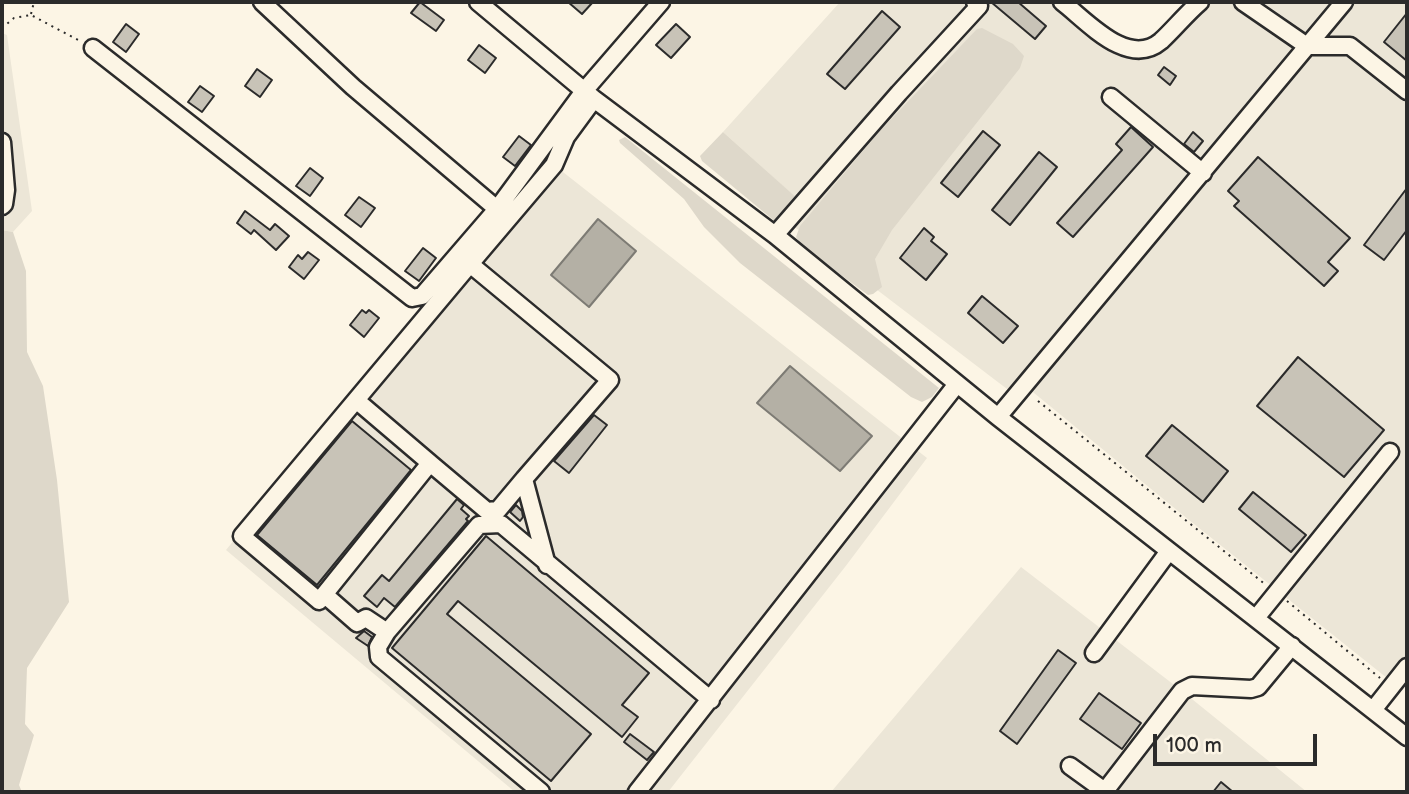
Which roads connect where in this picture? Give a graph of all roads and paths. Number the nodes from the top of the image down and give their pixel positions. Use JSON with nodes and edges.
{"nodes":[{"id":1,"x":34,"y":2,"type":"edge"},
{"id":2,"x":262,"y":2,"type":"edge"},
{"id":3,"x":661,"y":2,"type":"edge"},
{"id":4,"x":975,"y":2,"type":"edge"},
{"id":5,"x":1062,"y":2,"type":"edge"},
{"id":6,"x":1200,"y":2,"type":"edge"},
{"id":7,"x":1243,"y":2,"type":"edge"},
{"id":8,"x":1344,"y":2,"type":"edge"},
{"id":9,"x":487,"y":5,"type":"edge"},
{"id":10,"x":31,"y":15,"type":"junction"},
{"id":11,"x":2,"y":28,"type":"edge"},
{"id":12,"x":1307,"y":46,"type":"junction"},
{"id":13,"x":93,"y":48,"type":"joint"},
{"id":14,"x":1407,"y":91,"type":"edge"},
{"id":15,"x":589,"y":95,"type":"junction"},
{"id":16,"x":1111,"y":97,"type":"dead end"},
{"id":17,"x":2,"y":142,"type":"edge"},
{"id":18,"x":1203,"y":173,"type":"junction"},
{"id":19,"x":2,"y":206,"type":"edge"},
{"id":20,"x":497,"y":209,"type":"junction"},
{"id":21,"x":775,"y":234,"type":"junction"},
{"id":22,"x":470,"y":264,"type":"junction"},
{"id":23,"x":957,"y":384,"type":"junction"},
{"id":24,"x":356,"y":400,"type":"junction"},
{"id":25,"x":1038,"y":401,"type":"dead end"},
{"id":26,"x":998,"y":417,"type":"junction"},
{"id":27,"x":1390,"y":452,"type":"dead end"},
{"id":28,"x":430,"y":463,"type":"junction"},
{"id":29,"x":524,"y":480,"type":"junction"},
{"id":30,"x":1169,"y":551,"type":"junction"},
{"id":31,"x":547,"y":565,"type":"junction"},
{"id":32,"x":1276,"y":593,"type":"junction"},
{"id":33,"x":325,"y":595,"type":"junction"},
{"id":34,"x":1256,"y":618,"type":"junction"},
{"id":35,"x":387,"y":632,"type":"junction"},
{"id":36,"x":1292,"y":646,"type":"junction"},
{"id":37,"x":1094,"y":653,"type":"dead end"},
{"id":38,"x":1407,"y":667,"type":"edge"},
{"id":39,"x":1391,"y":687,"type":"junction"},
{"id":40,"x":711,"y":700,"type":"junction"},
{"id":41,"x":1373,"y":710,"type":"junction"},
{"id":42,"x":1407,"y":737,"type":"edge"},
{"id":43,"x":1070,"y":766,"type":"dead end"},
{"id":44,"x":541,"y":792,"type":"edge"},
{"id":45,"x":637,"y":792,"type":"edge"},
{"id":46,"x":1105,"y":792,"type":"edge"}],
"edges":[{"from":1,"to":10,"type":"path"},
{"from":2,"to":20,"type":"street"},
{"from":3,"to":15,"type":"street"},
{"from":4,"to":21,"type":"street"},
{"from":5,"to":6,"type":"street"},
{"from":7,"to":12,"type":"street"},
{"from":8,"to":12,"type":"street"},
{"from":9,"to":15,"type":"street"},
{"from":10,"to":11,"type":"path"},
{"from":10,"to":13,"type":"path"},
{"from":12,"to":14,"type":"street"},
{"from":12,"to":18,"type":"street"},
{"from":13,"to":20,"type":"street"},
{"from":15,"to":20,"type":"street"},
{"from":15,"to":21,"type":"street"},
{"from":15,"to":22,"type":"street"},
{"from":16,"to":18,"type":"street"},
{"from":17,"to":19,"type":"street"},
{"from":18,"to":26,"type":"street"},
{"from":21,"to":23,"type":"street"},
{"from":22,"to":24,"type":"street"},
{"from":22,"to":29,"type":"street"},
{"from":23,"to":26,"type":"street"},
{"from":23,"to":40,"type":"street"},
{"from":24,"to":28,"type":"street"},
{"from":24,"to":33,"type":"street"},
{"from":25,"to":32,"type":"path"},
{"from":26,"to":30,"type":"street"},
{"from":27,"to":32,"type":"street"},
{"from":28,"to":29,"type":"street"},
{"from":28,"to":33,"type":"street"},
{"from":29,"to":31,"type":"street"},
{"from":30,"to":34,"type":"street"},
{"from":30,"to":37,"type":"street"},
{"from":31,"to":35,"type":"street"},
{"from":31,"to":40,"type":"street"},
{"from":32,"to":34,"type":"street"},
{"from":32,"to":39,"type":"path"},
{"from":33,"to":35,"type":"street"},
{"from":34,"to":36,"type":"street"},
{"from":35,"to":44,"type":"street"},
{"from":36,"to":41,"type":"street"},
{"from":36,"to":46,"type":"street"},
{"from":38,"to":39,"type":"street"},
{"from":39,"to":41,"type":"street"},
{"from":40,"to":45,"type":"street"},
{"from":41,"to":42,"type":"street"},
{"from":43,"to":46,"type":"street"}]}
